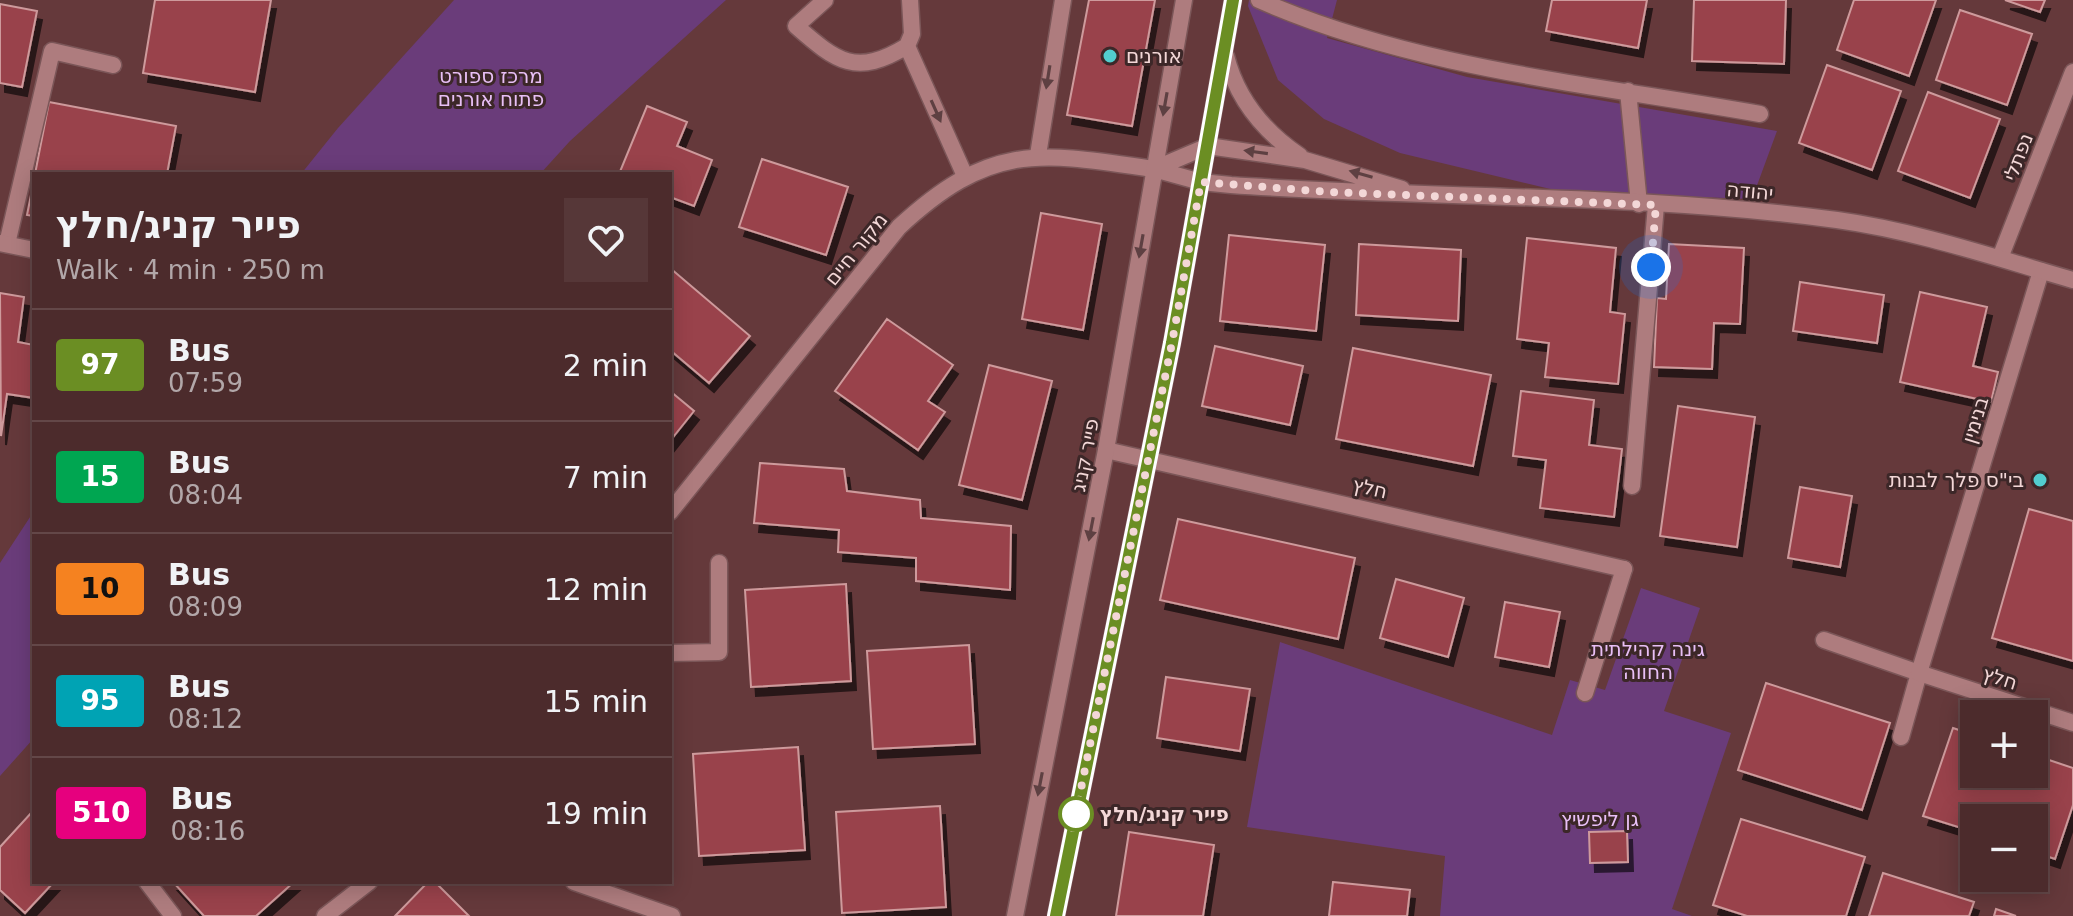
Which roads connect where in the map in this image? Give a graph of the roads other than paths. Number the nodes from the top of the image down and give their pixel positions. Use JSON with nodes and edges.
{"nodes":[{"id":1,"x":825,"y":0,"type":"edge"},
{"id":2,"x":910,"y":0,"type":"edge"},
{"id":3,"x":1063,"y":0,"type":"edge"},
{"id":4,"x":1184,"y":0,"type":"edge"},
{"id":5,"x":1233,"y":0,"type":"edge"},
{"id":6,"x":1259,"y":0,"type":"edge"},
{"id":7,"x":907,"y":46,"type":"junction"},
{"id":8,"x":1224,"y":51,"type":"junction"},
{"id":9,"x":113,"y":65,"type":"dead end"},
{"id":10,"x":2073,"y":72,"type":"edge"},
{"id":11,"x":1628,"y":91,"type":"junction"},
{"id":12,"x":1760,"y":114,"type":"dead end"},
{"id":13,"x":1208,"y":146,"type":"junction"},
{"id":14,"x":1038,"y":155,"type":"junction"},
{"id":15,"x":1305,"y":160,"type":"junction"},
{"id":16,"x":1154,"y":169,"type":"junction"},
{"id":17,"x":965,"y":176,"type":"junction"},
{"id":18,"x":1201,"y":182,"type":"junction"},
{"id":19,"x":1415,"y":193,"type":"junction"},
{"id":20,"x":1639,"y":204,"type":"junction"},
{"id":21,"x":1656,"y":205,"type":"junction"},
{"id":22,"x":4,"y":243,"type":"edge"},
{"id":23,"x":32,"y":250,"type":"edge"},
{"id":24,"x":2000,"y":258,"type":"junction"},
{"id":25,"x":2041,"y":271,"type":"junction"},
{"id":26,"x":2073,"y":280,"type":"edge"},
{"id":27,"x":1106,"y":450,"type":"junction"},
{"id":28,"x":1147,"y":458,"type":"junction"},
{"id":29,"x":1632,"y":486,"type":"dead end"},
{"id":30,"x":672,"y":510,"type":"edge"},
{"id":31,"x":719,"y":563,"type":"dead end"},
{"id":32,"x":1824,"y":640,"type":"dead end"},
{"id":33,"x":672,"y":653,"type":"edge"},
{"id":34,"x":1919,"y":673,"type":"junction"},
{"id":35,"x":1585,"y":693,"type":"dead end"},
{"id":36,"x":2073,"y":723,"type":"edge"},
{"id":37,"x":1901,"y":737,"type":"dead end"},
{"id":38,"x":149,"y":884,"type":"edge"},
{"id":39,"x":366,"y":884,"type":"edge"},
{"id":40,"x":580,"y":884,"type":"edge"},
{"id":41,"x":173,"y":916,"type":"edge"},
{"id":42,"x":325,"y":916,"type":"edge"},
{"id":43,"x":672,"y":916,"type":"edge"},
{"id":44,"x":1015,"y":916,"type":"edge"},
{"id":45,"x":1056,"y":916,"type":"edge"}],
"edges":[{"from":1,"to":7,"type":"street"},
{"from":2,"to":7,"type":"street"},
{"from":3,"to":14,"type":"street","one_way":true},
{"from":4,"to":16,"type":"street","name":"פייר קניג","one_way":true},
{"from":5,"to":8,"type":"street"},
{"from":6,"to":11,"type":"street"},
{"from":7,"to":17,"type":"street","one_way":true},
{"from":8,"to":13,"type":"street"},
{"from":8,"to":15,"type":"street"},
{"from":9,"to":22,"type":"street"},
{"from":10,"to":24,"type":"street","name":"נפתלי"},
{"from":11,"to":12,"type":"street"},
{"from":11,"to":20,"type":"street"},
{"from":15,"to":13,"type":"street","name":"יהודה","one_way":true},
{"from":13,"to":16,"type":"street"},
{"from":13,"to":18,"type":"street"},
{"from":14,"to":16,"type":"street","name":"מקור חיים"},
{"from":14,"to":17,"type":"street","name":"מקור חיים"},
{"from":19,"to":15,"type":"street","name":"יהודה","one_way":true},
{"from":16,"to":18,"type":"street","name":"יהודה"},
{"from":16,"to":27,"type":"street","name":"פייר קניג","one_way":true},
{"from":17,"to":30,"type":"street","name":"מקור חיים"},
{"from":18,"to":19,"type":"street","name":"יהודה"},
{"from":18,"to":28,"type":"street"},
{"from":19,"to":20,"type":"street","name":"יהודה"},
{"from":20,"to":21,"type":"street","name":"יהודה"},
{"from":21,"to":24,"type":"street","name":"יהודה"},
{"from":21,"to":29,"type":"street"},
{"from":22,"to":23,"type":"street"},
{"from":24,"to":25,"type":"street","name":"יהודה"},
{"from":25,"to":26,"type":"street","name":"יהודה"},
{"from":25,"to":34,"type":"street","name":"בנימין"},
{"from":27,"to":28,"type":"street","name":"חלץ"},
{"from":27,"to":44,"type":"street","name":"פייר קניג","one_way":true},
{"from":28,"to":35,"type":"street","name":"חלץ"},
{"from":28,"to":45,"type":"street"},
{"from":31,"to":33,"type":"street"},
{"from":32,"to":34,"type":"street","name":"חלץ"},
{"from":34,"to":36,"type":"street","name":"חלץ"},
{"from":34,"to":37,"type":"street","name":"בנימין"},
{"from":38,"to":41,"type":"street"},
{"from":39,"to":42,"type":"street"},
{"from":40,"to":43,"type":"street"}]}
